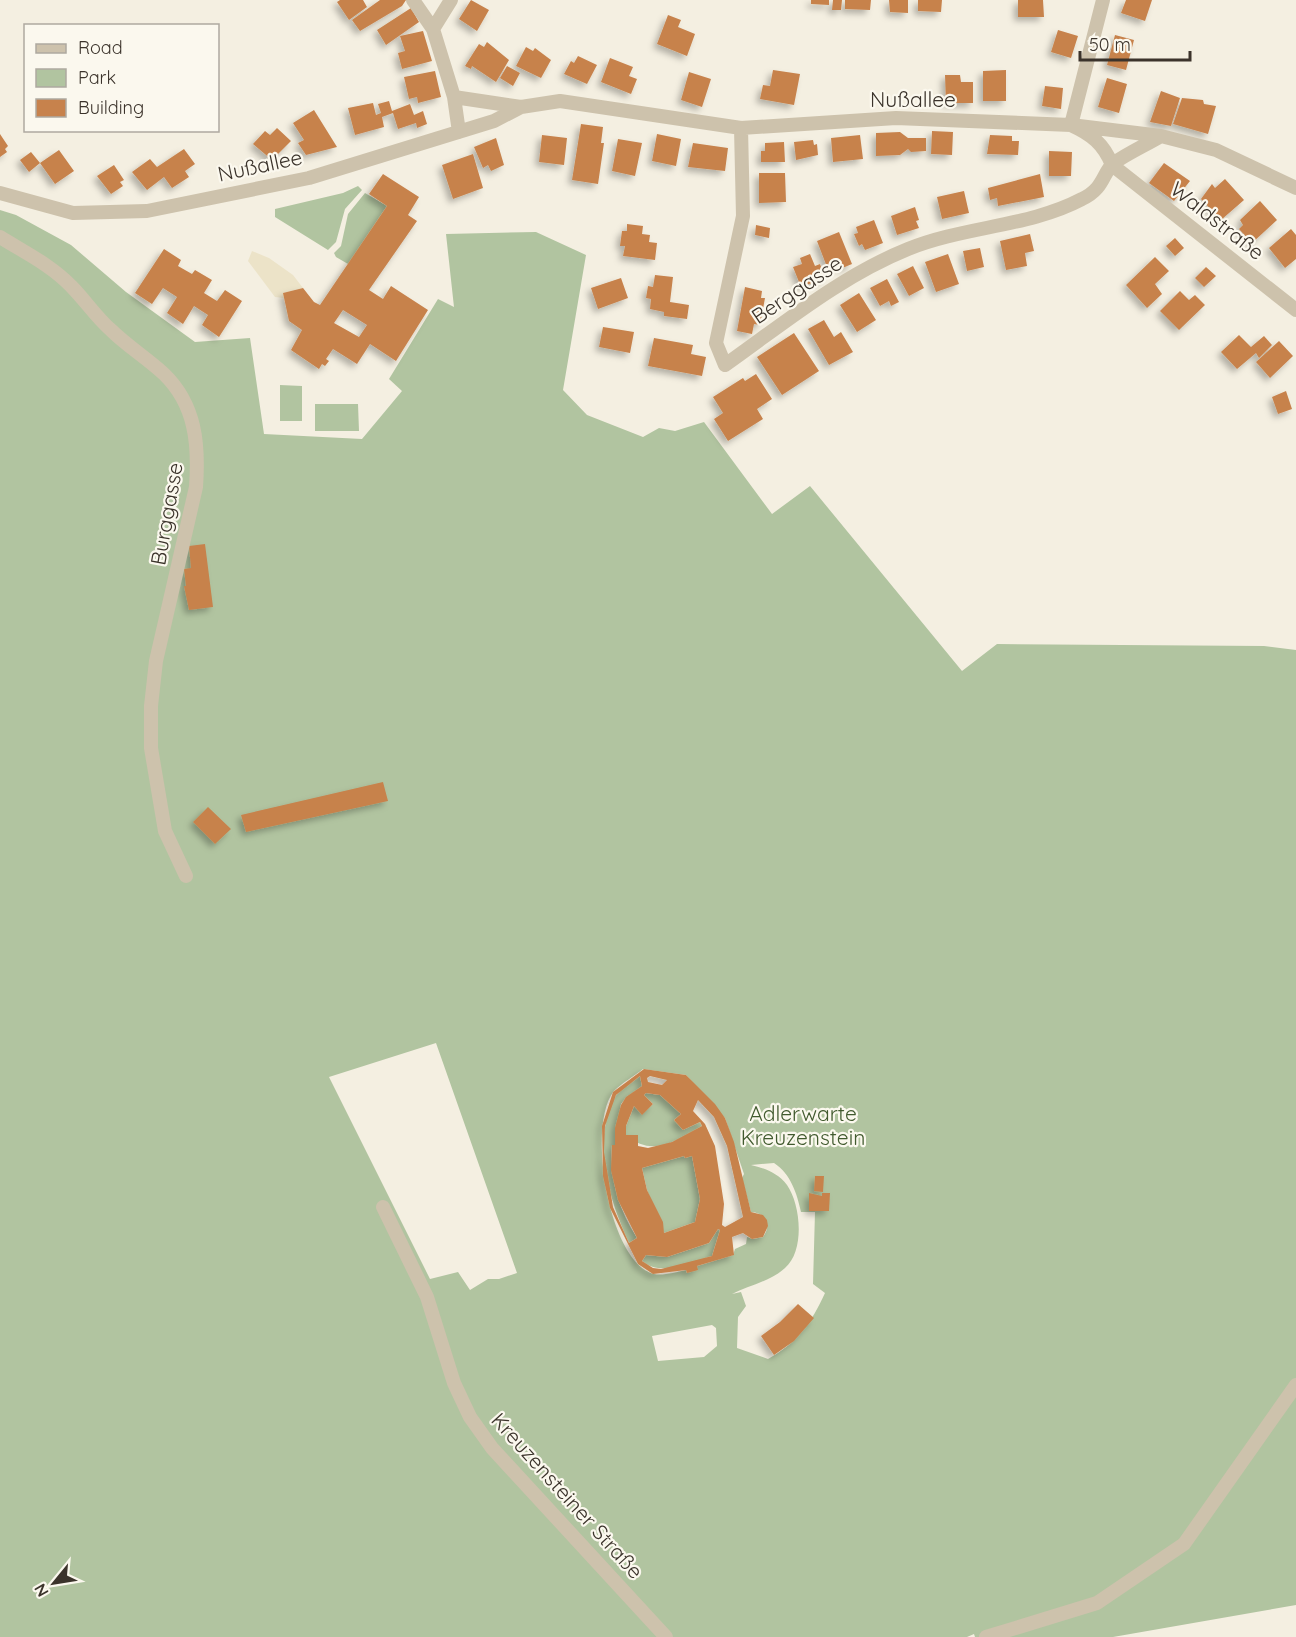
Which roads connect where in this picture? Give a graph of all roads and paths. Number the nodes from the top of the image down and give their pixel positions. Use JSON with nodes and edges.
{"nodes":[{"id":1,"x":413,"y":0,"type":"edge"},
{"id":2,"x":451,"y":0,"type":"edge"},
{"id":3,"x":1103,"y":0,"type":"edge"},
{"id":4,"x":433,"y":29,"type":"junction"},
{"id":5,"x":454,"y":97,"type":"junction"},
{"id":6,"x":521,"y":107,"type":"junction"},
{"id":7,"x":1071,"y":125,"type":"junction"},
{"id":8,"x":741,"y":128,"type":"junction"},
{"id":9,"x":459,"y":132,"type":"junction"},
{"id":10,"x":1161,"y":136,"type":"junction"},
{"id":11,"x":1112,"y":165,"type":"junction"},
{"id":12,"x":1296,"y":188,"type":"edge"},
{"id":13,"x":0,"y":193,"type":"edge"},
{"id":14,"x":0,"y":237,"type":"edge"},
{"id":15,"x":1296,"y":310,"type":"edge"},
{"id":16,"x":186,"y":876,"type":"dead end"},
{"id":17,"x":383,"y":1207,"type":"dead end"},
{"id":18,"x":1296,"y":1386,"type":"edge"},
{"id":19,"x":666,"y":1637,"type":"edge"},
{"id":20,"x":986,"y":1637,"type":"edge"}],
"edges":[{"from":1,"to":4,"type":"street"},
{"from":2,"to":4,"type":"street"},
{"from":3,"to":7,"type":"street"},
{"from":4,"to":5,"type":"street"},
{"from":5,"to":6,"type":"street","name":"Nußallee"},
{"from":5,"to":9,"type":"street"},
{"from":6,"to":8,"type":"street","name":"Nußallee"},
{"from":6,"to":9,"type":"street","name":"Nußallee"},
{"from":7,"to":8,"type":"street","name":"Nußallee"},
{"from":7,"to":10,"type":"street","name":"Nußallee"},
{"from":7,"to":11,"type":"street"},
{"from":8,"to":11,"type":"street","name":"Berggasse"},
{"from":9,"to":13,"type":"street","name":"Nußallee"},
{"from":10,"to":11,"type":"street","name":"Berggasse"},
{"from":10,"to":12,"type":"street","name":"Nußallee"},
{"from":11,"to":15,"type":"street","name":"Waldstraße"},
{"from":14,"to":16,"type":"street","name":"Burggasse"},
{"from":17,"to":19,"type":"street","name":"Kreuzensteiner Straße"},
{"from":18,"to":20,"type":"street"}]}
